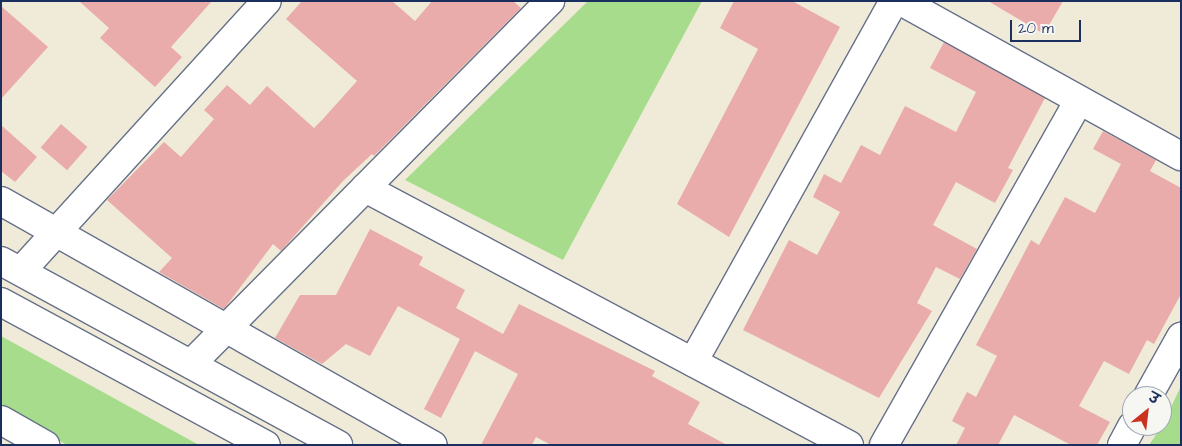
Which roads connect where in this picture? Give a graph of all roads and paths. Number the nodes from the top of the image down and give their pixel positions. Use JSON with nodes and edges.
{"nodes":[{"id":1,"x":267,"y":1,"type":"edge"},
{"id":2,"x":550,"y":1,"type":"edge"},
{"id":3,"x":894,"y":1,"type":"edge"},
{"id":4,"x":901,"y":1,"type":"edge"},
{"id":5,"x":1079,"y":100,"type":"junction"},
{"id":6,"x":1181,"y":156,"type":"edge"},
{"id":7,"x":366,"y":188,"type":"junction"},
{"id":8,"x":1,"y":202,"type":"edge"},
{"id":9,"x":52,"y":232,"type":"junction"},
{"id":10,"x":11,"y":266,"type":"edge"},
{"id":11,"x":1,"y":302,"type":"edge"},
{"id":12,"x":226,"y":330,"type":"junction"},
{"id":13,"x":1181,"y":337,"type":"edge"},
{"id":14,"x":693,"y":362,"type":"junction"},
{"id":15,"x":191,"y":364,"type":"junction"},
{"id":16,"x":1154,"y":386,"type":"edge"},
{"id":17,"x":1,"y":420,"type":"edge"},
{"id":18,"x":432,"y":444,"type":"edge"},
{"id":19,"x":45,"y":445,"type":"edge"},
{"id":20,"x":266,"y":445,"type":"edge"},
{"id":21,"x":338,"y":445,"type":"edge"},
{"id":22,"x":849,"y":445,"type":"edge"},
{"id":23,"x":884,"y":445,"type":"edge"}],
"edges":[{"from":1,"to":9,"type":"street"},
{"from":2,"to":7,"type":"street"},
{"from":3,"to":14,"type":"street"},
{"from":4,"to":5,"type":"street"},
{"from":5,"to":6,"type":"street"},
{"from":5,"to":23,"type":"street"},
{"from":7,"to":12,"type":"street"},
{"from":7,"to":14,"type":"street"},
{"from":8,"to":9,"type":"street"},
{"from":9,"to":10,"type":"street"},
{"from":9,"to":12,"type":"street"},
{"from":10,"to":15,"type":"street"},
{"from":11,"to":20,"type":"street"},
{"from":12,"to":15,"type":"street"},
{"from":12,"to":18,"type":"street"},
{"from":13,"to":16,"type":"street"},
{"from":14,"to":22,"type":"street"},
{"from":15,"to":21,"type":"street"},
{"from":17,"to":19,"type":"street"}]}
